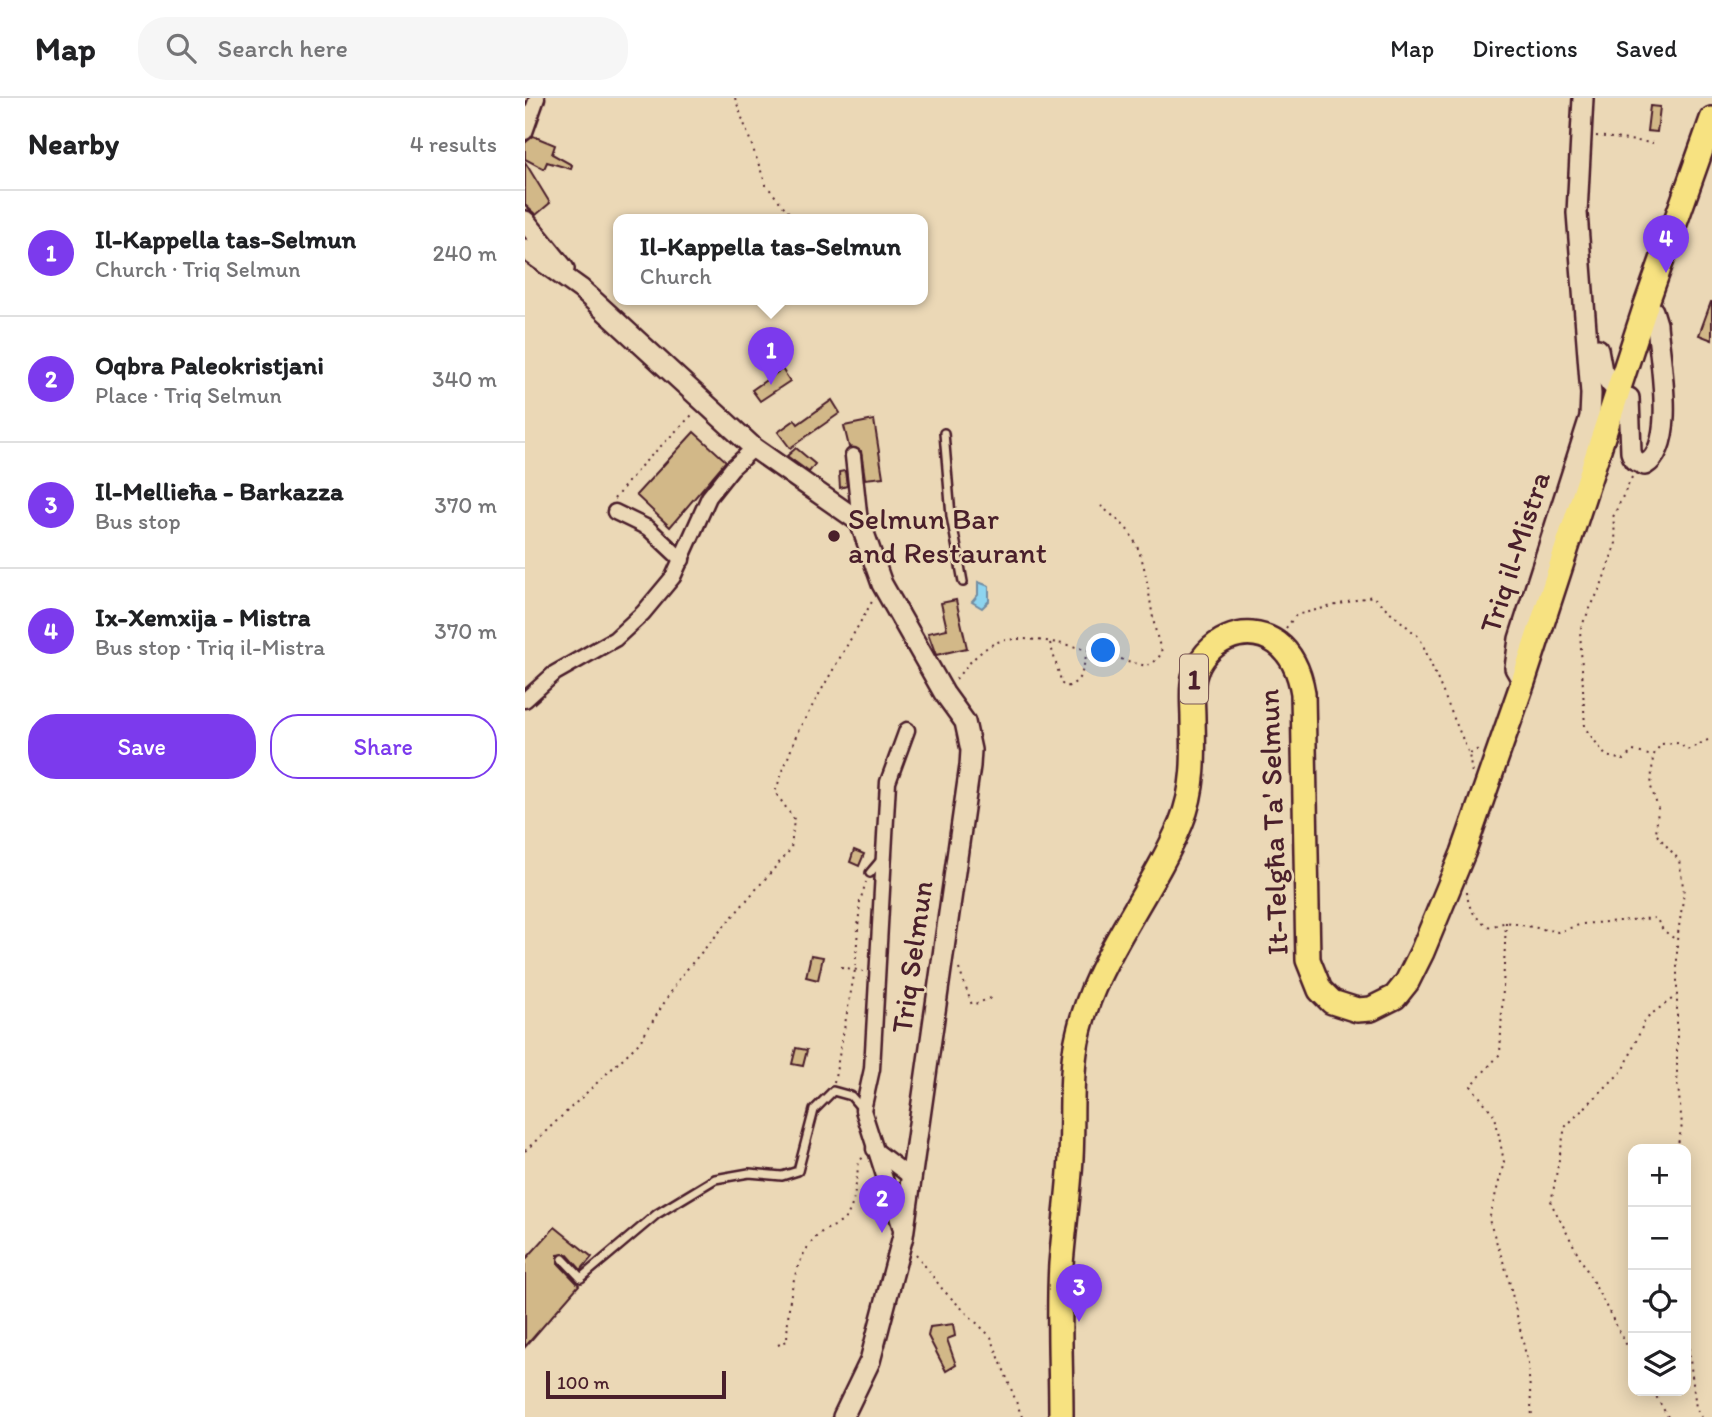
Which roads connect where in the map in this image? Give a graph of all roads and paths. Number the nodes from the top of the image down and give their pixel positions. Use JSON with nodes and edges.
{"nodes":[{"id":1,"x":537,"y":98,"type":"edge"},
{"id":2,"x":735,"y":98,"type":"edge"},
{"id":3,"x":1583,"y":98,"type":"edge"},
{"id":4,"x":1712,"y":119,"type":"edge"},
{"id":5,"x":525,"y":132,"type":"edge"},
{"id":6,"x":1581,"y":134,"type":"junction"},
{"id":7,"x":1653,"y":143,"type":"dead end"},
{"id":8,"x":1577,"y":213,"type":"junction"},
{"id":9,"x":790,"y":214,"type":"edge"},
{"id":10,"x":525,"y":221,"type":"edge"},
{"id":11,"x":525,"y":249,"type":"edge"},
{"id":12,"x":581,"y":289,"type":"junction"},
{"id":13,"x":1646,"y":305,"type":"junction"},
{"id":14,"x":1611,"y":384,"type":"dead end"},
{"id":15,"x":1629,"y":398,"type":"dead end"},
{"id":16,"x":705,"y":403,"type":"junction"},
{"id":17,"x":944,"y":433,"type":"dead end"},
{"id":18,"x":754,"y":449,"type":"junction"},
{"id":19,"x":853,"y":456,"type":"dead end"},
{"id":20,"x":1639,"y":464,"type":"junction"},
{"id":21,"x":1101,"y":506,"type":"dead end"},
{"id":22,"x":615,"y":512,"type":"joint"},
{"id":23,"x":860,"y":522,"type":"junction"},
{"id":24,"x":682,"y":559,"type":"junction"},
{"id":25,"x":963,"y":582,"type":"dead end"},
{"id":26,"x":882,"y":584,"type":"junction"},
{"id":27,"x":1050,"y":643,"type":"junction"},
{"id":28,"x":1279,"y":644,"type":"junction"},
{"id":29,"x":1087,"y":651,"type":"junction"},
{"id":30,"x":1523,"y":682,"type":"junction"},
{"id":31,"x":944,"y":693,"type":"junction"},
{"id":32,"x":525,"y":699,"type":"edge"},
{"id":33,"x":907,"y":730,"type":"dead end"},
{"id":34,"x":1712,"y":738,"type":"edge"},
{"id":35,"x":1653,"y":756,"type":"junction"},
{"id":36,"x":1480,"y":801,"type":"junction"},
{"id":37,"x":884,"y":857,"type":"junction"},
{"id":38,"x":870,"y":873,"type":"joint"},
{"id":39,"x":1467,"y":892,"type":"dead end"},
{"id":40,"x":1506,"y":922,"type":"junction"},
{"id":41,"x":1677,"y":940,"type":"junction"},
{"id":42,"x":841,"y":967,"type":"dead end"},
{"id":43,"x":855,"y":970,"type":"junction"},
{"id":44,"x":959,"y":970,"type":"dead end"},
{"id":45,"x":877,"y":974,"type":"junction"},
{"id":46,"x":1677,"y":995,"type":"junction"},
{"id":47,"x":994,"y":997,"type":"dead end"},
{"id":48,"x":833,"y":1091,"type":"junction"},
{"id":49,"x":863,"y":1111,"type":"junction"},
{"id":50,"x":1678,"y":1144,"type":"edge"},
{"id":51,"x":873,"y":1148,"type":"junction"},
{"id":52,"x":525,"y":1151,"type":"edge"},
{"id":53,"x":912,"y":1178,"type":"junction"},
{"id":54,"x":903,"y":1236,"type":"junction"},
{"id":55,"x":563,"y":1259,"type":"dead end"},
{"id":56,"x":1687,"y":1333,"type":"edge"},
{"id":57,"x":778,"y":1345,"type":"dead end"},
{"id":58,"x":1628,"y":1347,"type":"edge"},
{"id":59,"x":1656,"y":1396,"type":"edge"},
{"id":60,"x":843,"y":1417,"type":"edge"},
{"id":61,"x":1021,"y":1417,"type":"edge"},
{"id":62,"x":1061,"y":1417,"type":"edge"},
{"id":63,"x":1532,"y":1417,"type":"edge"},
{"id":64,"x":1668,"y":1417,"type":"edge"},
{"id":65,"x":1701,"y":1417,"type":"edge"}],
"edges":[{"from":1,"to":5,"type":"street"},
{"from":2,"to":9,"type":"path"},
{"from":3,"to":6,"type":"street","name":"Triq il-Mistra"},
{"from":4,"to":13,"type":"main road","name":"Triq il-Mistra"},
{"from":6,"to":7,"type":"path"},
{"from":6,"to":8,"type":"street","name":"Triq il-Mistra"},
{"from":8,"to":14,"type":"street","name":"Triq il-Mistra"},
{"from":8,"to":30,"type":"street","name":"Triq il-Mistra"},
{"from":10,"to":12,"type":"street"},
{"from":11,"to":12,"type":"street"},
{"from":12,"to":16,"type":"street"},
{"from":13,"to":20,"type":"street"},
{"from":13,"to":30,"type":"main road","name":"Triq il-Mistra"},
{"from":15,"to":20,"type":"street"},
{"from":16,"to":18,"type":"street"},
{"from":16,"to":22,"type":"path"},
{"from":17,"to":25,"type":"lane"},
{"from":18,"to":23,"type":"street"},
{"from":18,"to":24,"type":"street"},
{"from":19,"to":23,"type":"street","name":"Triq Selmun"},
{"from":20,"to":35,"type":"path"},
{"from":21,"to":29,"type":"path"},
{"from":22,"to":24,"type":"street"},
{"from":23,"to":26,"type":"street","name":"Triq Selmun"},
{"from":24,"to":32,"type":"street"},
{"from":26,"to":31,"type":"street","name":"Triq Selmun"},
{"from":26,"to":52,"type":"path"},
{"from":27,"to":29,"type":"path"},
{"from":27,"to":29,"type":"path"},
{"from":27,"to":31,"type":"path"},
{"from":28,"to":36,"type":"path"},
{"from":28,"to":36,"type":"main road","name":"It-Telgħa Ta' Selmun"},
{"from":28,"to":62,"type":"main road","number":"1"},
{"from":30,"to":36,"type":"main road","name":"It-Telgħa Ta' Selmun"},
{"from":31,"to":53,"type":"street","name":"Triq Selmun"},
{"from":33,"to":37,"type":"street"},
{"from":34,"to":35,"type":"path"},
{"from":35,"to":41,"type":"path"},
{"from":37,"to":38,"type":"lane"},
{"from":37,"to":45,"type":"street"},
{"from":38,"to":43,"type":"path"},
{"from":39,"to":40,"type":"path"},
{"from":40,"to":41,"type":"path"},
{"from":40,"to":63,"type":"path"},
{"from":41,"to":46,"type":"path"},
{"from":42,"to":43,"type":"path"},
{"from":43,"to":45,"type":"path"},
{"from":43,"to":48,"type":"path"},
{"from":44,"to":47,"type":"path"},
{"from":45,"to":49,"type":"street"},
{"from":46,"to":50,"type":"path"},
{"from":46,"to":58,"type":"path"},
{"from":48,"to":49,"type":"lane"},
{"from":48,"to":55,"type":"lane"},
{"from":49,"to":51,"type":"street"},
{"from":51,"to":53,"type":"street"},
{"from":51,"to":54,"type":"street"},
{"from":51,"to":57,"type":"path"},
{"from":53,"to":54,"type":"street","name":"Triq Selmun"},
{"from":54,"to":60,"type":"street","name":"Triq Selmun"},
{"from":54,"to":61,"type":"path"},
{"from":56,"to":65,"type":"path"},
{"from":59,"to":64,"type":"path"}]}
